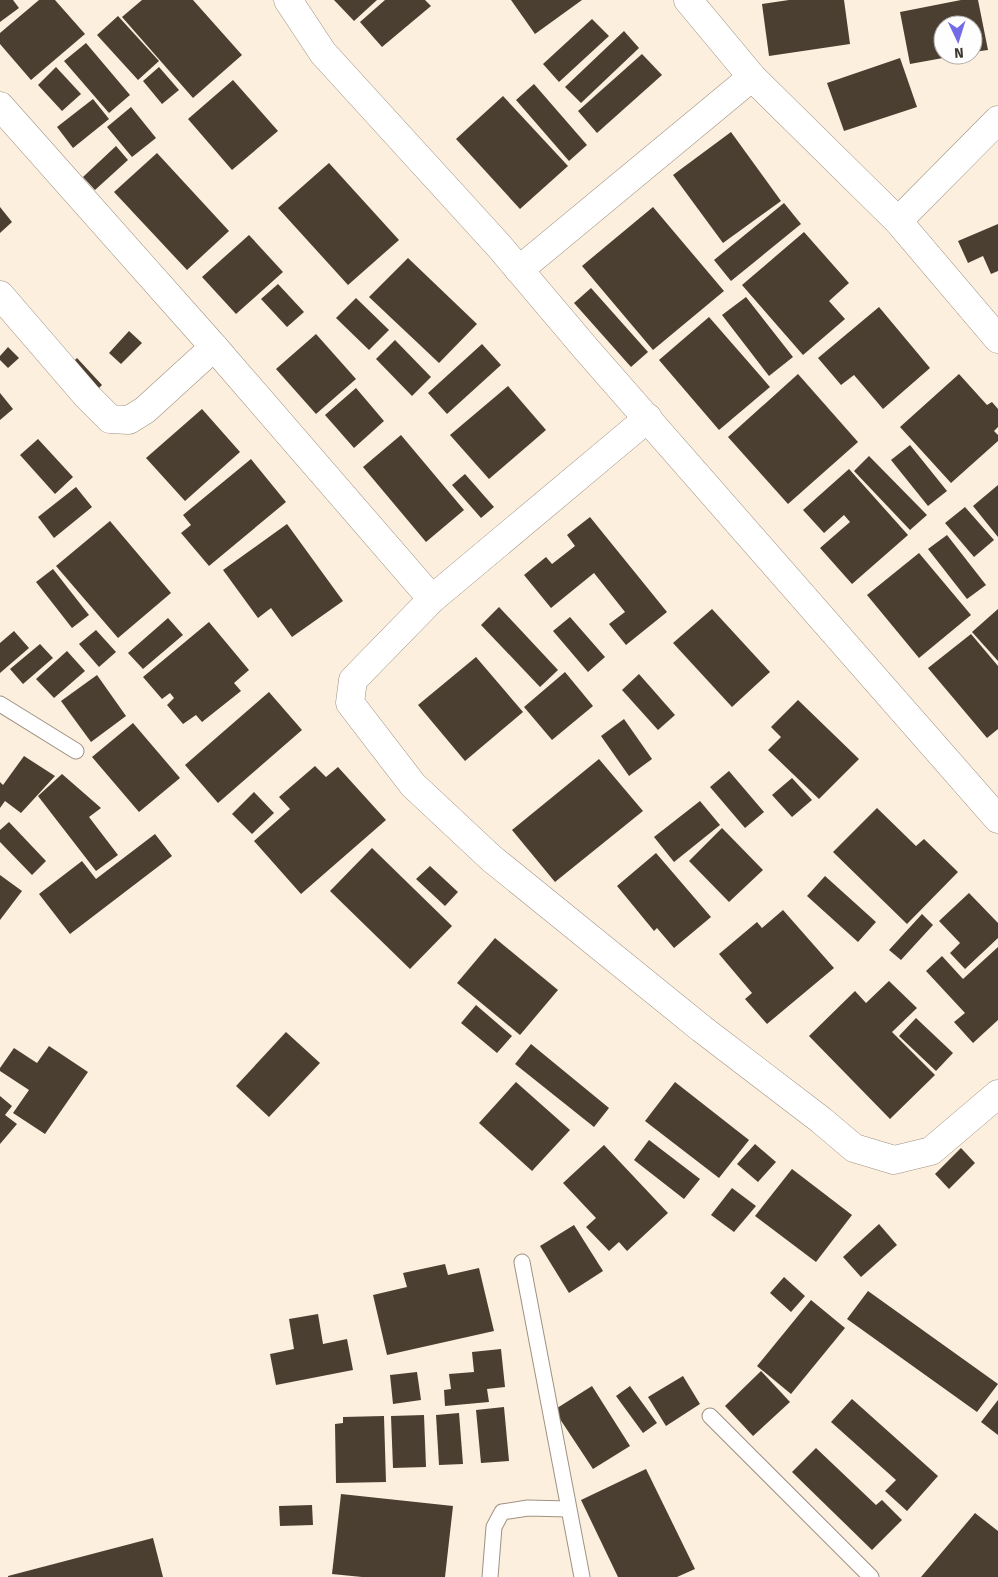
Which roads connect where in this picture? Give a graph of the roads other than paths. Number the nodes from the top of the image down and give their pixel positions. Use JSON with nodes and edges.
{"nodes":[{"id":1,"x":288,"y":0,"type":"edge"},
{"id":2,"x":688,"y":0,"type":"edge"},
{"id":3,"x":752,"y":77,"type":"junction"},
{"id":4,"x":1,"y":108,"type":"edge"},
{"id":5,"x":998,"y":120,"type":"edge"},
{"id":6,"x":898,"y":222,"type":"junction"},
{"id":7,"x":519,"y":270,"type":"junction"},
{"id":8,"x":0,"y":295,"type":"edge"},
{"id":9,"x":998,"y":339,"type":"edge"},
{"id":10,"x":214,"y":347,"type":"junction"},
{"id":11,"x":648,"y":418,"type":"junction"},
{"id":12,"x":432,"y":599,"type":"junction"},
{"id":13,"x":0,"y":704,"type":"edge"},
{"id":14,"x":76,"y":751,"type":"dead end"},
{"id":15,"x":998,"y":819,"type":"edge"},
{"id":16,"x":998,"y":1094,"type":"edge"},
{"id":17,"x":522,"y":1262,"type":"dead end"},
{"id":18,"x":710,"y":1416,"type":"dead end"},
{"id":19,"x":568,"y":1509,"type":"junction"},
{"id":20,"x":490,"y":1577,"type":"edge"},
{"id":21,"x":582,"y":1577,"type":"edge"},
{"id":22,"x":871,"y":1577,"type":"edge"}],
"edges":[{"from":1,"to":7,"type":"street"},
{"from":2,"to":3,"type":"street"},
{"from":3,"to":6,"type":"street"},
{"from":3,"to":7,"type":"street"},
{"from":4,"to":10,"type":"street"},
{"from":5,"to":6,"type":"street"},
{"from":6,"to":9,"type":"street"},
{"from":7,"to":11,"type":"street"},
{"from":8,"to":10,"type":"street"},
{"from":10,"to":12,"type":"street"},
{"from":11,"to":12,"type":"street"},
{"from":11,"to":15,"type":"street"},
{"from":12,"to":16,"type":"street"},
{"from":13,"to":14,"type":"lane"},
{"from":17,"to":19,"type":"lane"},
{"from":18,"to":22,"type":"lane"},
{"from":19,"to":20,"type":"lane"},
{"from":19,"to":21,"type":"lane"}]}
